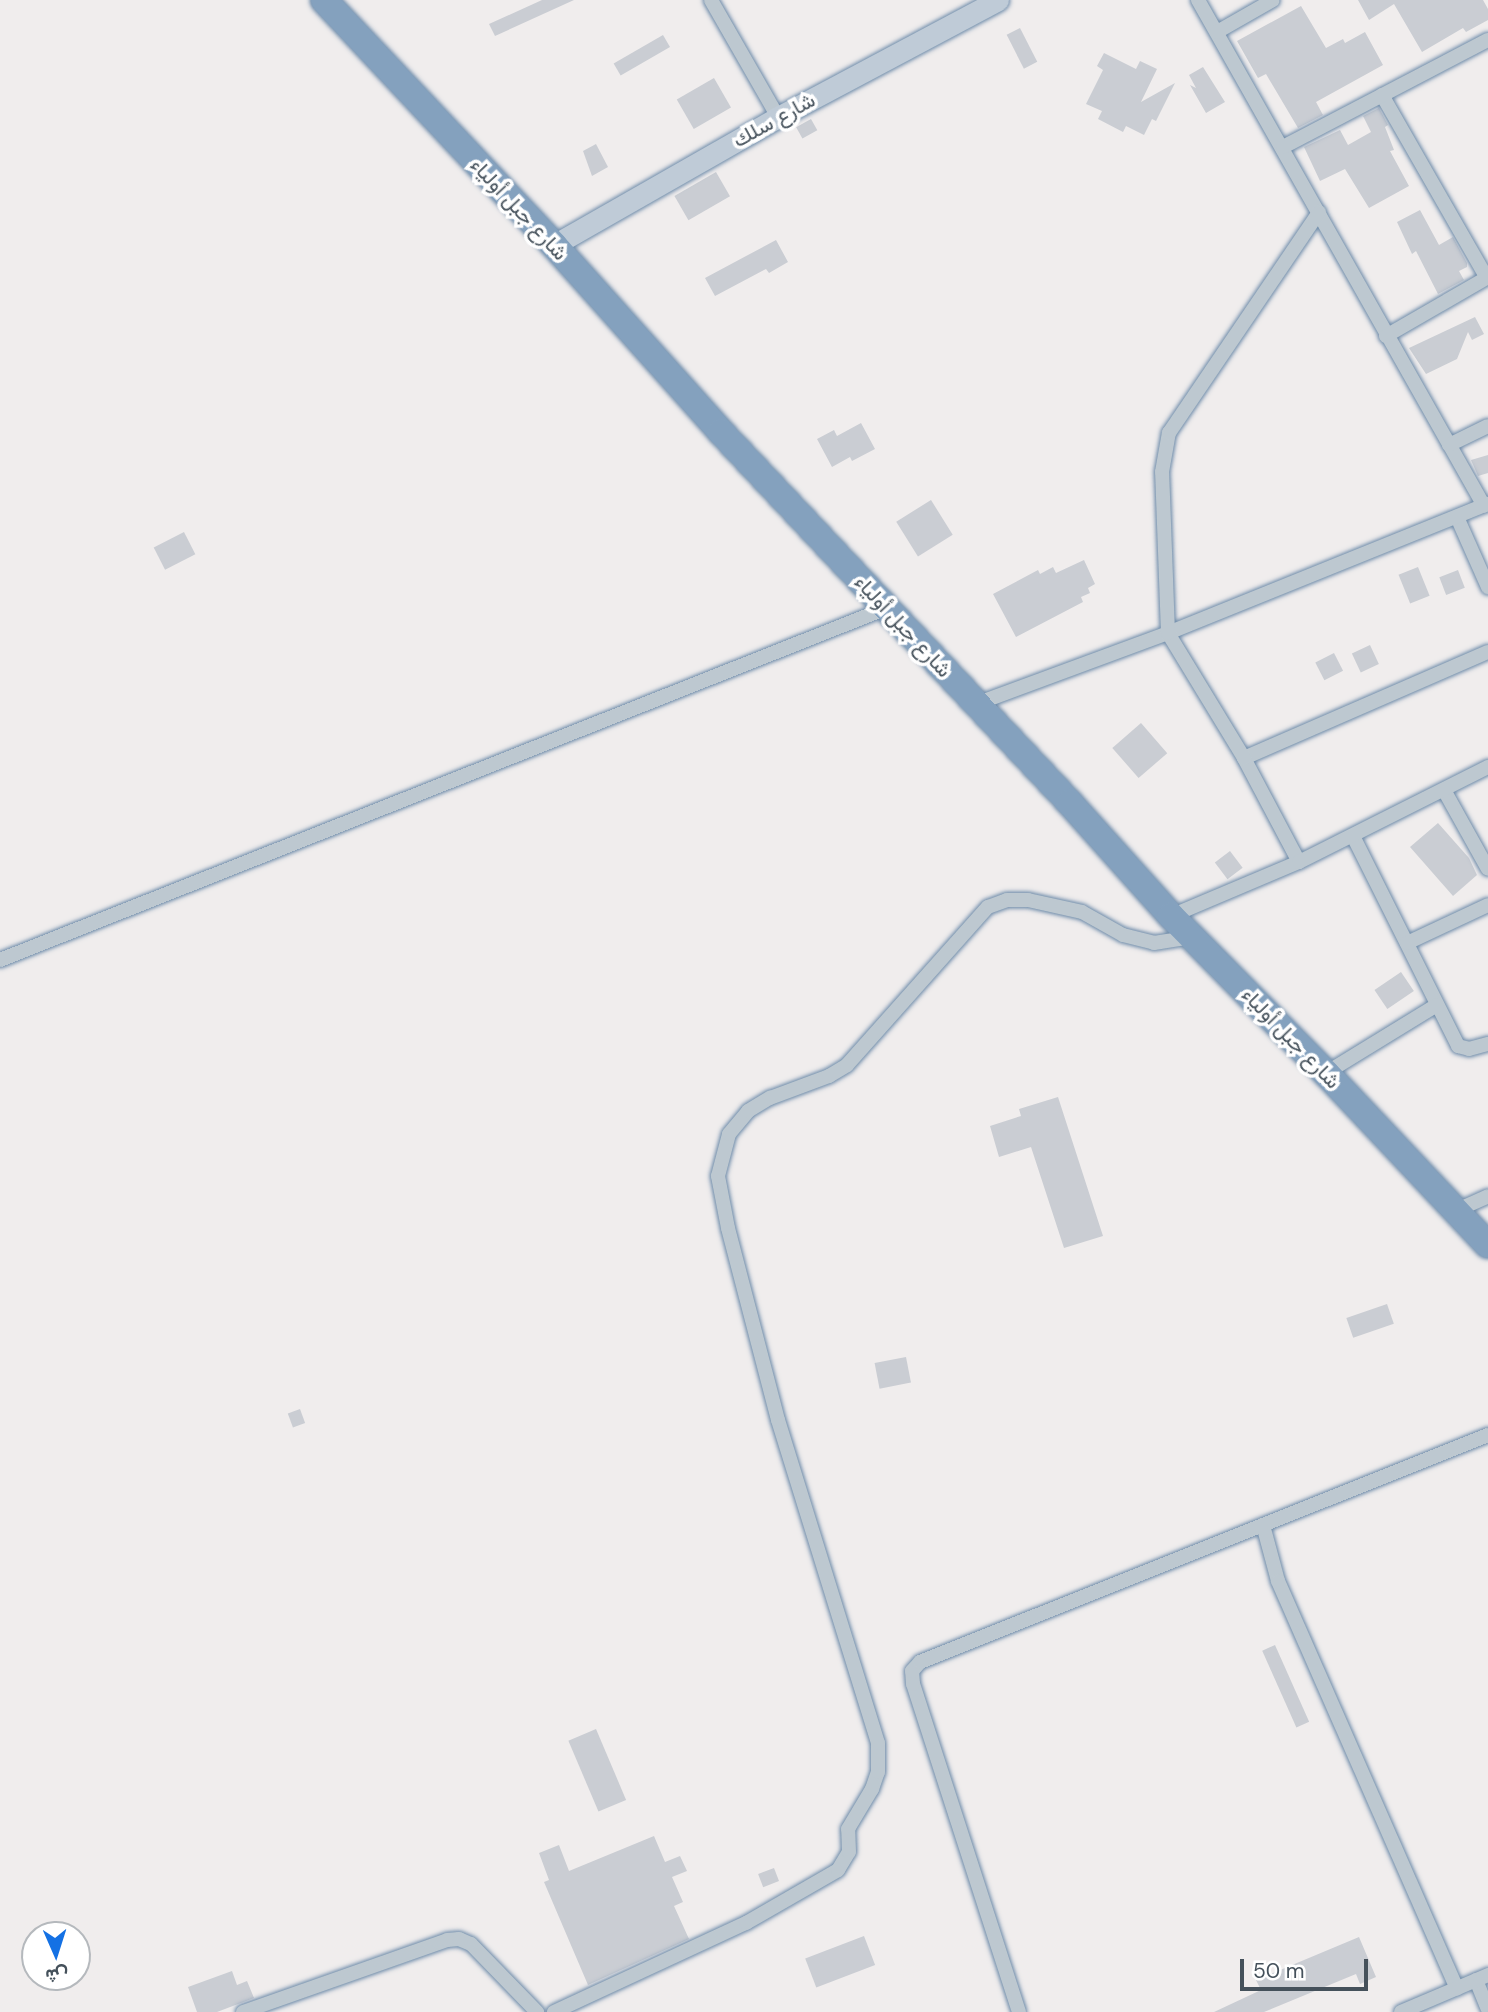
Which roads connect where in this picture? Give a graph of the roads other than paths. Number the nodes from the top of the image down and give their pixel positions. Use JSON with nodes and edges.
{"nodes":[{"id":1,"x":324,"y":0,"type":"edge"},
{"id":2,"x":711,"y":0,"type":"edge"},
{"id":3,"x":998,"y":0,"type":"edge"},
{"id":4,"x":1198,"y":0,"type":"edge"},
{"id":5,"x":1273,"y":0,"type":"edge"},
{"id":6,"x":1217,"y":32,"type":"junction"},
{"id":7,"x":1488,"y":40,"type":"edge"},
{"id":8,"x":1382,"y":95,"type":"junction"},
{"id":9,"x":778,"y":117,"type":"junction"},
{"id":10,"x":1283,"y":147,"type":"junction"},
{"id":11,"x":1319,"y":212,"type":"junction"},
{"id":12,"x":554,"y":245,"type":"junction"},
{"id":13,"x":1488,"y":277,"type":"edge"},
{"id":14,"x":1386,"y":336,"type":"junction"},
{"id":15,"x":1488,"y":426,"type":"edge"},
{"id":16,"x":1449,"y":445,"type":"junction"},
{"id":17,"x":1486,"y":505,"type":"edge"},
{"id":18,"x":1457,"y":517,"type":"junction"},
{"id":19,"x":1488,"y":587,"type":"edge"},
{"id":20,"x":887,"y":608,"type":"junction"},
{"id":21,"x":1168,"y":634,"type":"junction"},
{"id":22,"x":1488,"y":652,"type":"edge"},
{"id":23,"x":976,"y":704,"type":"junction"},
{"id":24,"x":1244,"y":758,"type":"junction"},
{"id":25,"x":1488,"y":767,"type":"edge"},
{"id":26,"x":1444,"y":790,"type":"junction"},
{"id":27,"x":1353,"y":836,"type":"junction"},
{"id":28,"x":1299,"y":862,"type":"junction"},
{"id":29,"x":1488,"y":869,"type":"edge"},
{"id":30,"x":1488,"y":905,"type":"edge"},
{"id":31,"x":1171,"y":916,"type":"junction"},
{"id":32,"x":1192,"y":937,"type":"junction"},
{"id":33,"x":1407,"y":943,"type":"junction"},
{"id":34,"x":0,"y":960,"type":"edge"},
{"id":35,"x":1437,"y":1005,"type":"junction"},
{"id":36,"x":1488,"y":1044,"type":"edge"},
{"id":37,"x":1326,"y":1073,"type":"junction"},
{"id":38,"x":1488,"y":1196,"type":"edge"},
{"id":39,"x":1455,"y":1211,"type":"junction"},
{"id":40,"x":1488,"y":1245,"type":"edge"},
{"id":41,"x":1488,"y":1435,"type":"edge"},
{"id":42,"x":1263,"y":1524,"type":"junction"},
{"id":43,"x":1482,"y":1978,"type":"edge"},
{"id":44,"x":1457,"y":1988,"type":"junction"},
{"id":45,"x":569,"y":2008,"type":"edge"},
{"id":46,"x":1488,"y":2009,"type":"edge"},
{"id":47,"x":243,"y":2012,"type":"edge"},
{"id":48,"x":537,"y":2012,"type":"edge"},
{"id":49,"x":554,"y":2012,"type":"edge"},
{"id":50,"x":1019,"y":2012,"type":"edge"},
{"id":51,"x":1401,"y":2012,"type":"edge"}],
"edges":[{"from":1,"to":12,"type":"highway","name":"شارع جبل أولياء"},
{"from":2,"to":9,"type":"street"},
{"from":3,"to":9,"type":"street","name":"شارع سلك"},
{"from":4,"to":6,"type":"street"},
{"from":5,"to":6,"type":"street"},
{"from":6,"to":10,"type":"street"},
{"from":7,"to":8,"type":"street"},
{"from":8,"to":10,"type":"street"},
{"from":8,"to":13,"type":"street"},
{"from":9,"to":12,"type":"street","name":"شارع سلك"},
{"from":10,"to":11,"type":"street"},
{"from":11,"to":14,"type":"street"},
{"from":11,"to":21,"type":"street"},
{"from":12,"to":20,"type":"highway","name":"شارع جبل أولياء"},
{"from":13,"to":14,"type":"street"},
{"from":14,"to":16,"type":"street"},
{"from":15,"to":16,"type":"street"},
{"from":16,"to":17,"type":"street"},
{"from":17,"to":18,"type":"street"},
{"from":18,"to":19,"type":"street"},
{"from":18,"to":21,"type":"street"},
{"from":20,"to":23,"type":"highway","name":"شارع جبل أولياء"},
{"from":20,"to":34,"type":"street"},
{"from":21,"to":23,"type":"street"},
{"from":21,"to":24,"type":"street"},
{"from":22,"to":24,"type":"street"},
{"from":23,"to":31,"type":"highway","name":"شارع جبل أولياء"},
{"from":24,"to":28,"type":"street"},
{"from":25,"to":26,"type":"street"},
{"from":26,"to":27,"type":"street"},
{"from":26,"to":29,"type":"street"},
{"from":27,"to":28,"type":"street"},
{"from":27,"to":33,"type":"street"},
{"from":28,"to":31,"type":"street"},
{"from":30,"to":33,"type":"street"},
{"from":31,"to":32,"type":"highway","name":"شارع جبل أولياء"},
{"from":32,"to":37,"type":"highway","name":"شارع جبل أولياء"},
{"from":32,"to":45,"type":"street"},
{"from":33,"to":35,"type":"street"},
{"from":35,"to":36,"type":"street"},
{"from":35,"to":37,"type":"street"},
{"from":37,"to":39,"type":"highway","name":"شارع جبل أولياء"},
{"from":38,"to":39,"type":"street"},
{"from":39,"to":40,"type":"highway","name":"شارع جبل أولياء"},
{"from":41,"to":42,"type":"street"},
{"from":42,"to":44,"type":"street"},
{"from":42,"to":50,"type":"street"},
{"from":43,"to":44,"type":"street"},
{"from":43,"to":46,"type":"street"},
{"from":44,"to":51,"type":"street"},
{"from":45,"to":49,"type":"street"},
{"from":47,"to":48,"type":"street"}]}
